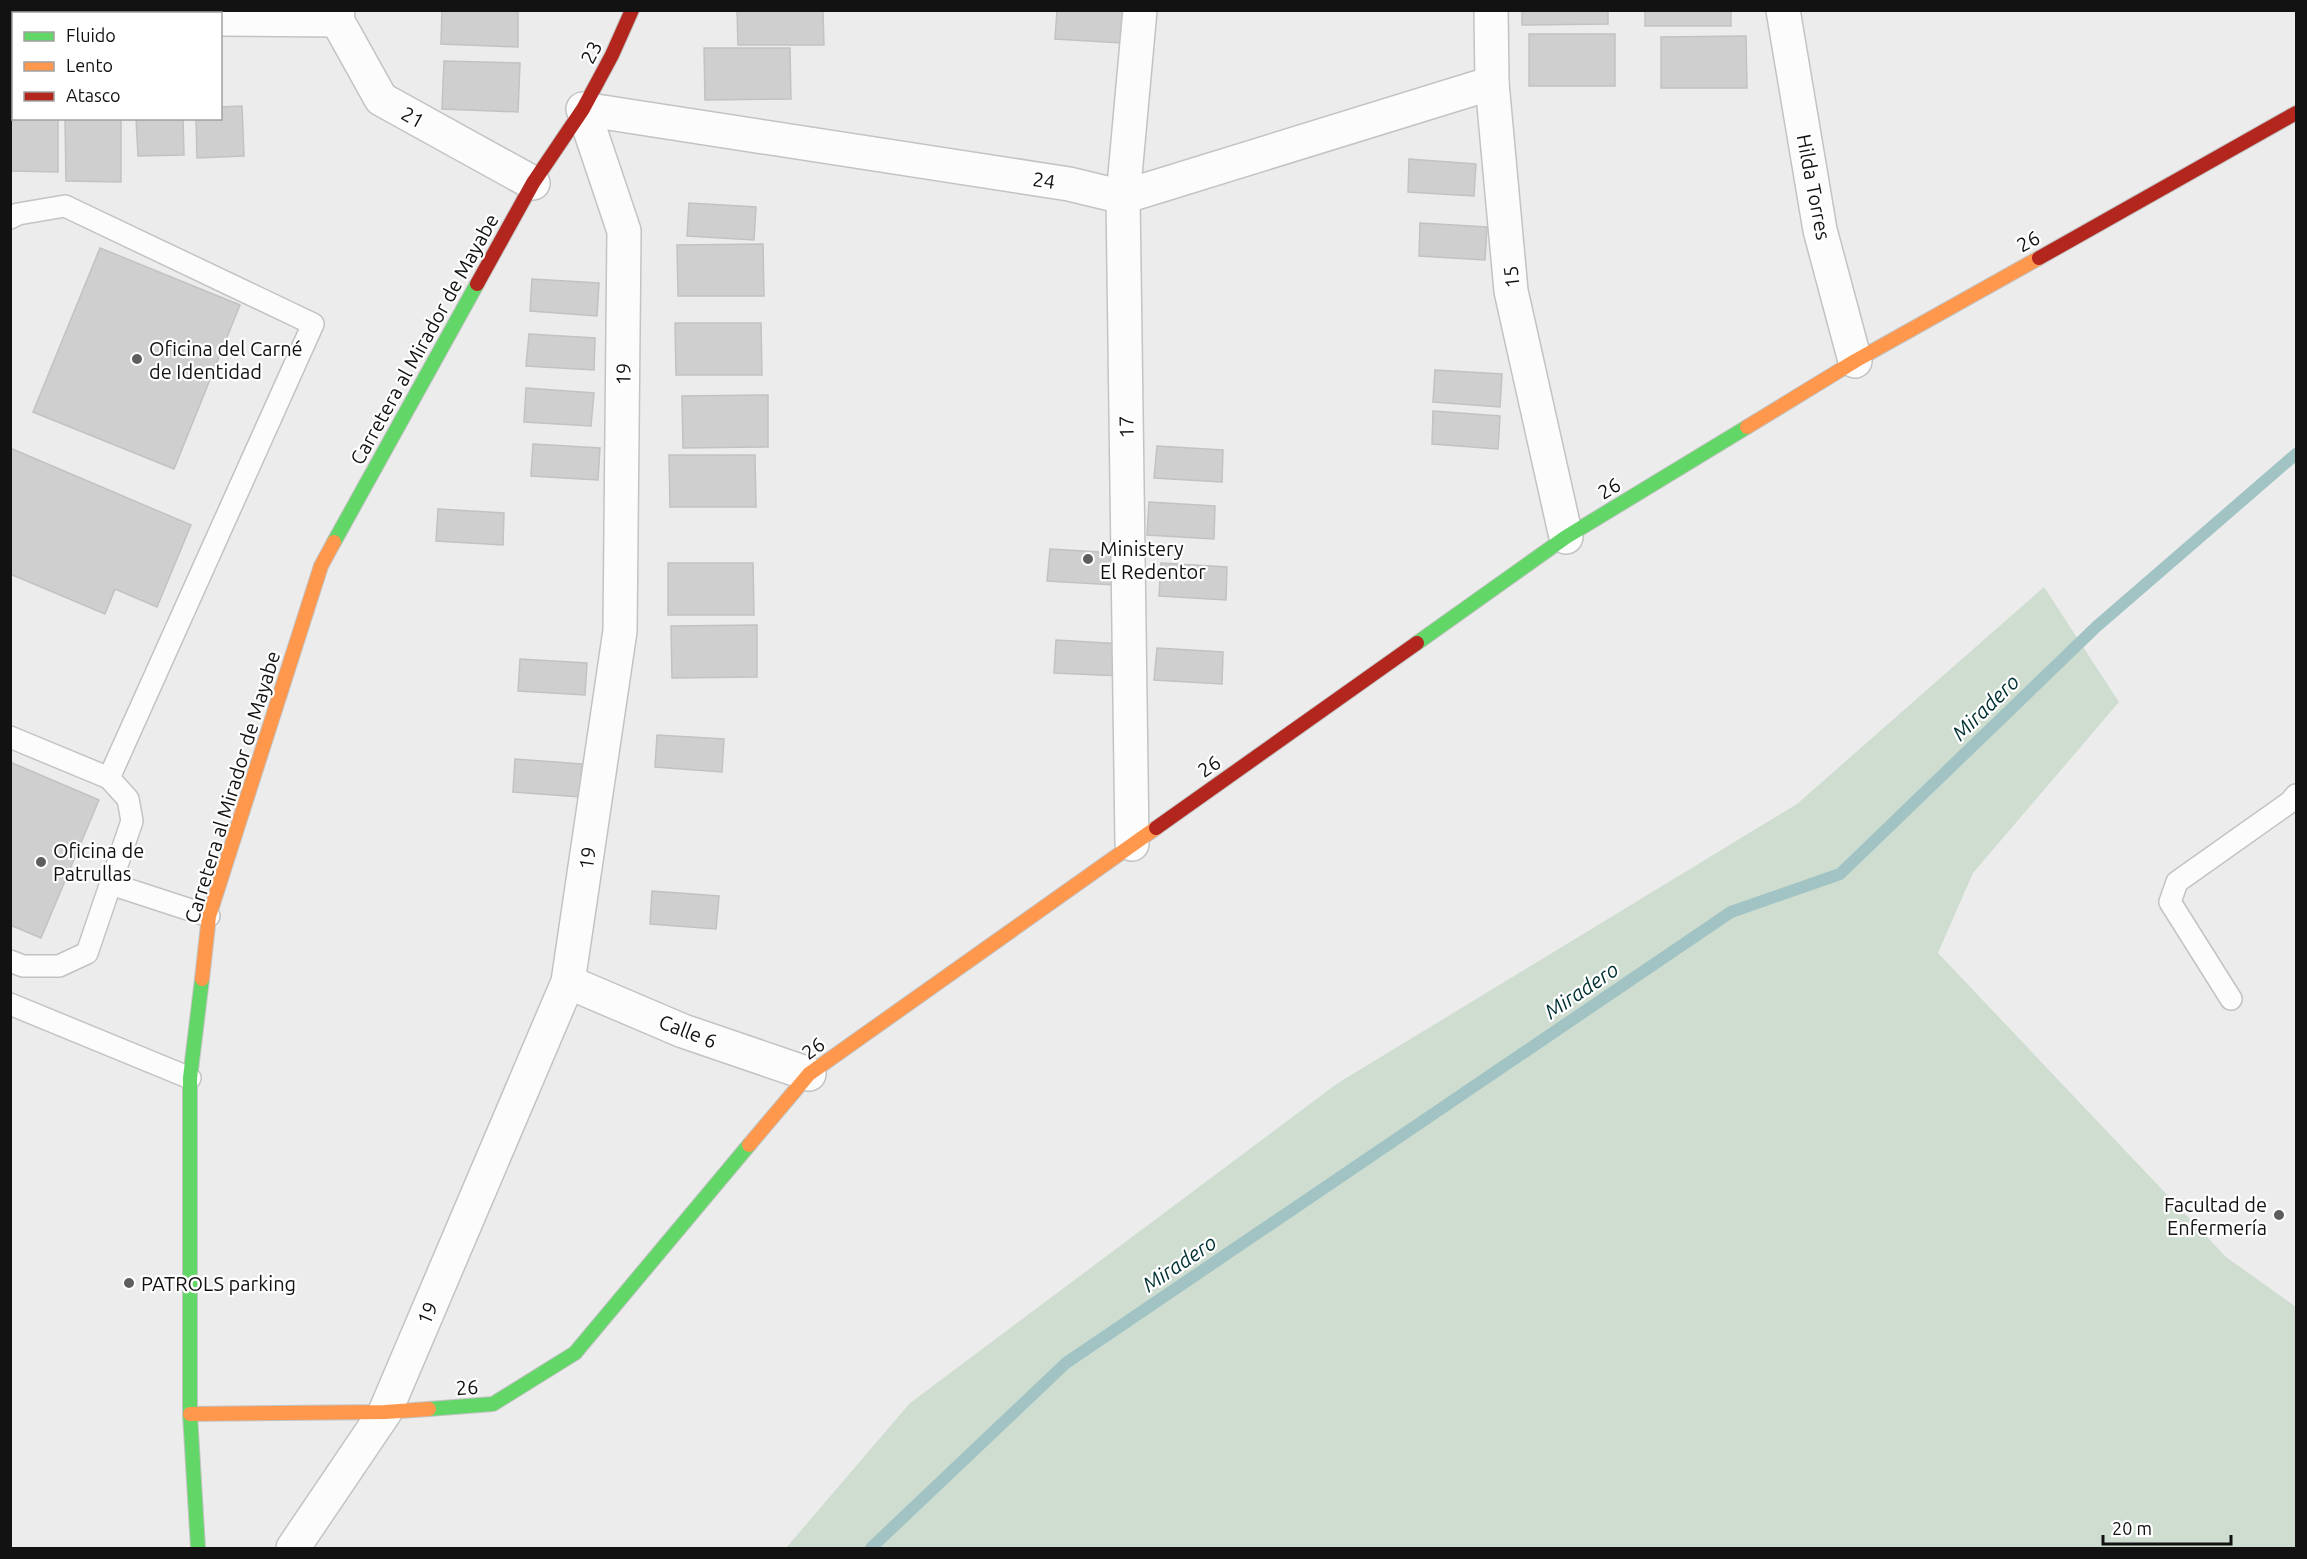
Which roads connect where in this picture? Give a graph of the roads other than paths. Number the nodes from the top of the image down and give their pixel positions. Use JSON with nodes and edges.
{"nodes":[{"id":1,"x":632,"y":10,"type":"edge"},
{"id":2,"x":1140,"y":10,"type":"edge"},
{"id":3,"x":1491,"y":10,"type":"edge"},
{"id":4,"x":1783,"y":10,"type":"edge"},
{"id":5,"x":338,"y":15,"type":"edge"},
{"id":6,"x":222,"y":19,"type":"edge"},
{"id":7,"x":1492,"y":83,"type":"junction"},
{"id":8,"x":583,"y":109,"type":"junction"},
{"id":9,"x":2296,"y":113,"type":"edge"},
{"id":10,"x":532,"y":183,"type":"junction"},
{"id":11,"x":1123,"y":197,"type":"junction"},
{"id":12,"x":10,"y":218,"type":"edge"},
{"id":13,"x":1855,"y":361,"type":"junction"},
{"id":14,"x":1566,"y":537,"type":"junction"},
{"id":15,"x":10,"y":737,"type":"edge"},
{"id":16,"x":109,"y":778,"type":"junction"},
{"id":17,"x":2296,"y":795,"type":"edge"},
{"id":18,"x":1132,"y":844,"type":"junction"},
{"id":19,"x":111,"y":884,"type":"junction"},
{"id":20,"x":209,"y":916,"type":"junction"},
{"id":21,"x":10,"y":961,"type":"edge"},
{"id":22,"x":568,"y":982,"type":"junction"},
{"id":23,"x":2232,"y":999,"type":"dead end"},
{"id":24,"x":10,"y":1004,"type":"edge"},
{"id":25,"x":809,"y":1074,"type":"junction"},
{"id":26,"x":190,"y":1078,"type":"junction"},
{"id":27,"x":385,"y":1412,"type":"junction"},
{"id":28,"x":190,"y":1414,"type":"junction"},
{"id":29,"x":198,"y":1548,"type":"edge"},
{"id":30,"x":293,"y":1548,"type":"edge"}],
"edges":[{"from":1,"to":8,"type":"street","name":"23"},
{"from":2,"to":11,"type":"street","name":"17"},
{"from":3,"to":7,"type":"street","name":"15"},
{"from":4,"to":13,"type":"street","name":"Hilda Torres"},
{"from":5,"to":6,"type":"street"},
{"from":5,"to":10,"type":"street","name":"21"},
{"from":7,"to":11,"type":"street"},
{"from":7,"to":14,"type":"street","name":"15"},
{"from":8,"to":10,"type":"street","name":"Carretera al Mirador de Mayabe"},
{"from":8,"to":11,"type":"street","name":"24"},
{"from":8,"to":22,"type":"street","name":"19"},
{"from":9,"to":13,"type":"street","name":"26"},
{"from":10,"to":20,"type":"street","name":"Carretera al Mirador de Mayabe"},
{"from":11,"to":18,"type":"street","name":"17"},
{"from":12,"to":16,"type":"lane"},
{"from":13,"to":14,"type":"street","name":"26"},
{"from":14,"to":18,"type":"street","name":"26"},
{"from":15,"to":16,"type":"lane"},
{"from":16,"to":19,"type":"lane"},
{"from":17,"to":23,"type":"lane"},
{"from":18,"to":25,"type":"street","name":"26"},
{"from":19,"to":20,"type":"lane"},
{"from":19,"to":21,"type":"lane"},
{"from":20,"to":26,"type":"street","name":"Carretera al Mirador de Mayabe"},
{"from":22,"to":25,"type":"street","name":"Calle 6"},
{"from":22,"to":27,"type":"street","name":"19"},
{"from":24,"to":26,"type":"lane"},
{"from":25,"to":27,"type":"street","name":"26"},
{"from":26,"to":28,"type":"street","name":"Carretera al Mirador de Mayabe"},
{"from":27,"to":28,"type":"street","name":"26"},
{"from":27,"to":30,"type":"street","name":"19"},
{"from":28,"to":29,"type":"street","name":"Carretera al Mirador de Mayabe"}]}
